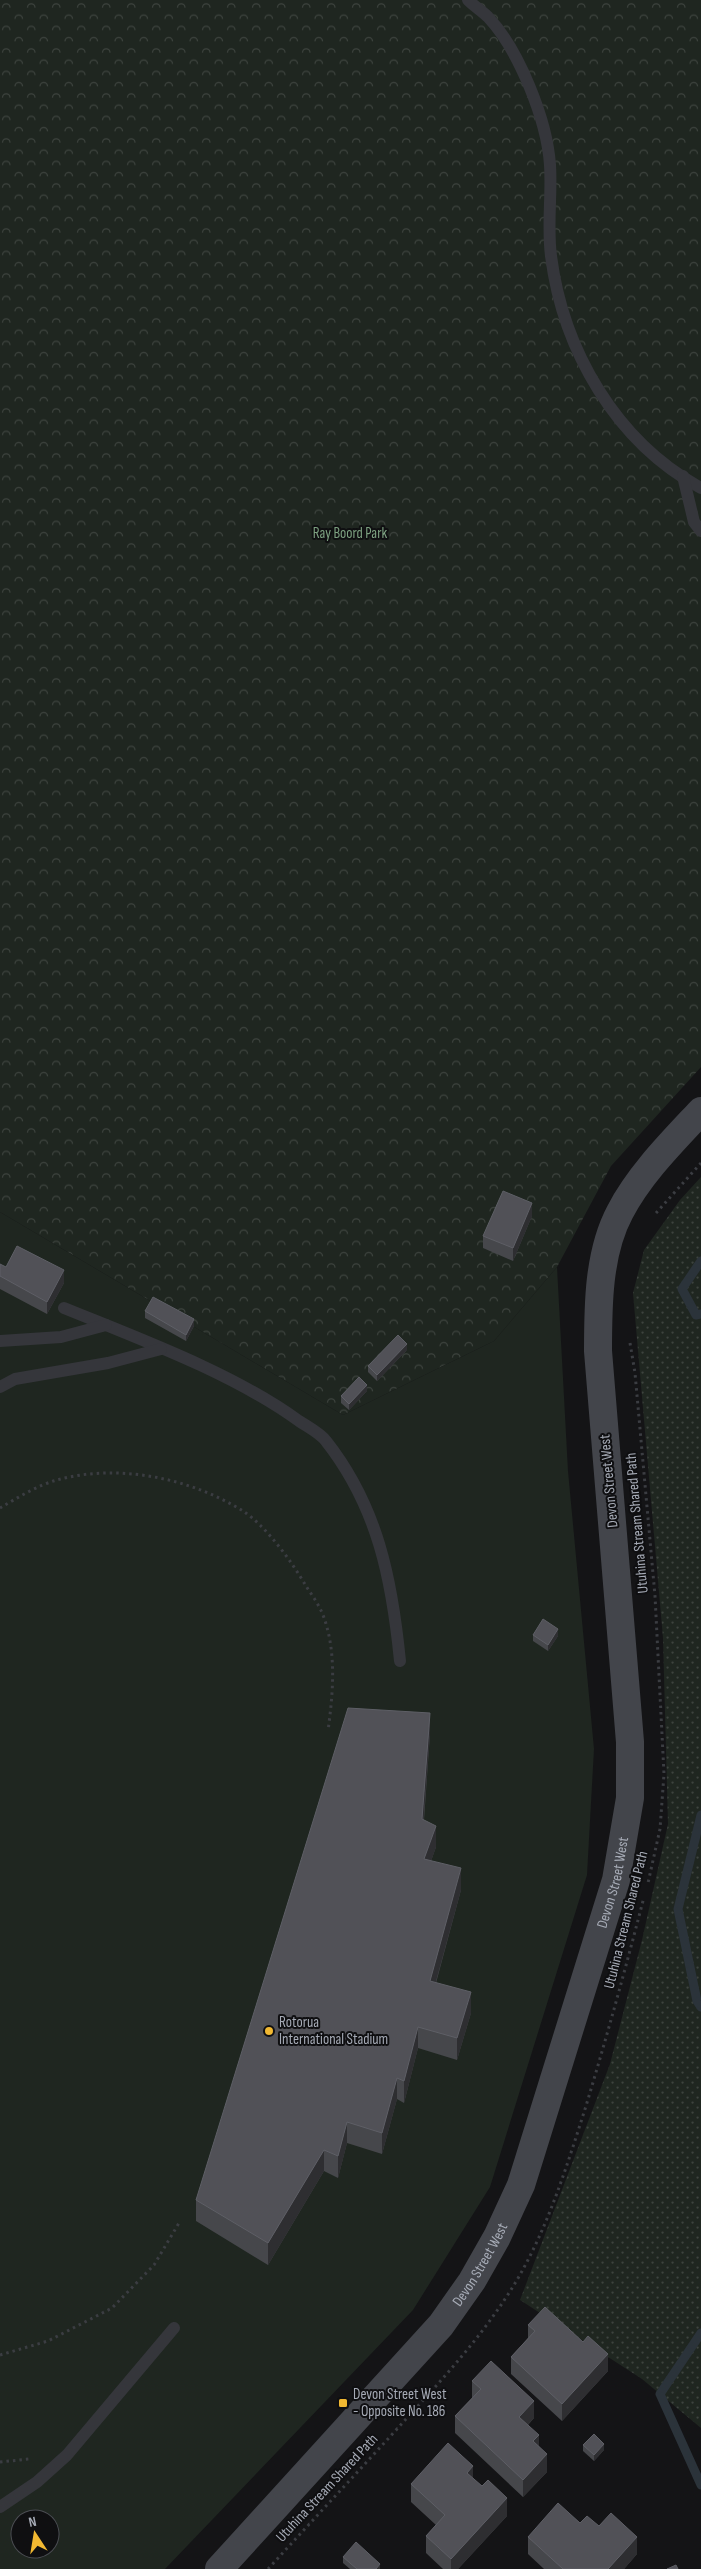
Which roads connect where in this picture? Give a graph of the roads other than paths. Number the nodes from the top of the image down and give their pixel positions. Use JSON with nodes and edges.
{"nodes":[{"id":1,"x":468,"y":0,"type":"edge"},
{"id":2,"x":683,"y":476,"type":"junction"},
{"id":3,"x":701,"y":488,"type":"edge"},
{"id":4,"x":701,"y":531,"type":"edge"},
{"id":5,"x":701,"y":1112,"type":"edge"},
{"id":6,"x":64,"y":1308,"type":"dead end"},
{"id":7,"x":106,"y":1325,"type":"junction"},
{"id":8,"x":0,"y":1341,"type":"edge"},
{"id":9,"x":161,"y":1349,"type":"junction"},
{"id":10,"x":0,"y":1387,"type":"edge"},
{"id":11,"x":400,"y":1661,"type":"dead end"},
{"id":12,"x":174,"y":2328,"type":"dead end"},
{"id":13,"x":0,"y":2507,"type":"edge"},
{"id":14,"x":219,"y":2569,"type":"edge"}],
"edges":[{"from":1,"to":2,"type":"lane"},
{"from":2,"to":3,"type":"lane"},
{"from":2,"to":4,"type":"lane"},
{"from":5,"to":14,"type":"main road","name":"Devon Street West"},
{"from":6,"to":7,"type":"lane"},
{"from":7,"to":8,"type":"lane"},
{"from":7,"to":9,"type":"lane"},
{"from":9,"to":10,"type":"lane"},
{"from":9,"to":11,"type":"lane"},
{"from":12,"to":13,"type":"lane"}]}
